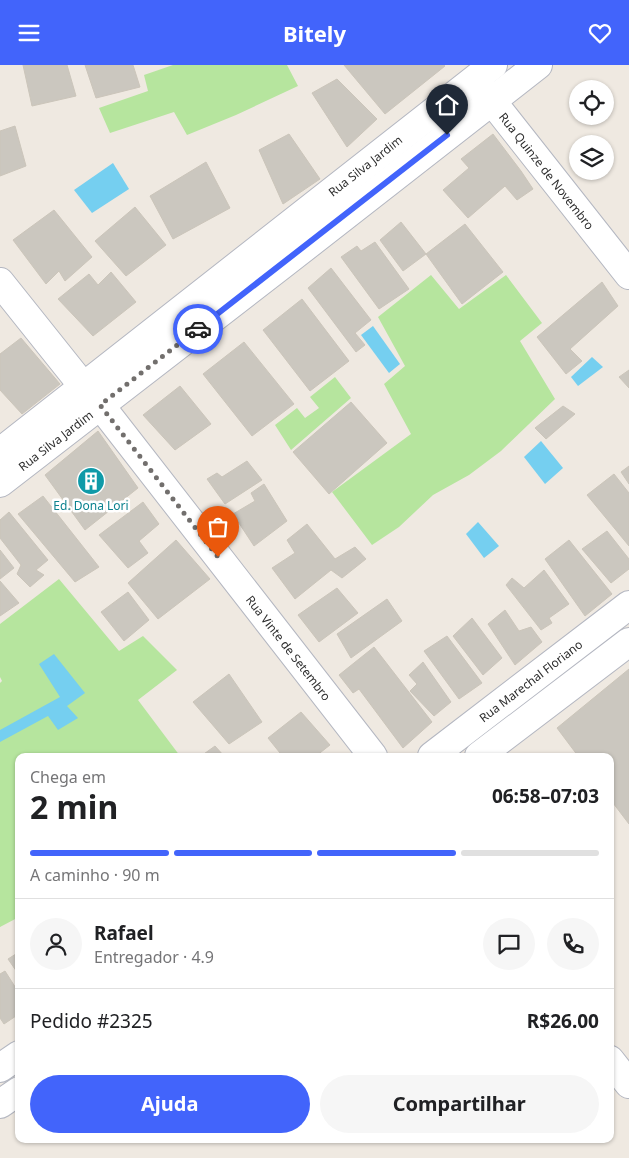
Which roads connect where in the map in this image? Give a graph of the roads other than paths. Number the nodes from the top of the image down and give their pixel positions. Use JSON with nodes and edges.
{"nodes":[{"id":1,"x":538,"y":65,"type":"edge"},
{"id":2,"x":478,"y":70,"type":"edge"},
{"id":3,"x":492,"y":100,"type":"junction"},
{"id":4,"x":339,"y":185,"type":"junction"},
{"id":5,"x":357,"y":206,"type":"junction"},
{"id":6,"x":629,"y":275,"type":"edge"},
{"id":7,"x":0,"y":282,"type":"edge"},
{"id":8,"x":224,"y":293,"type":"junction"},
{"id":9,"x":91,"y":395,"type":"junction"},
{"id":10,"x":0,"y":452,"type":"edge"},
{"id":11,"x":0,"y":483,"type":"edge"},
{"id":12,"x":629,"y":605,"type":"edge"},
{"id":13,"x":598,"y":628,"type":"junction"},
{"id":14,"x":623,"y":647,"type":"edge"},
{"id":15,"x":371,"y":753,"type":"edge"},
{"id":16,"x":436,"y":753,"type":"edge"},
{"id":17,"x":483,"y":753,"type":"edge"},
{"id":18,"x":15,"y":1058,"type":"edge"},
{"id":19,"x":614,"y":1065,"type":"edge"},
{"id":20,"x":0,"y":1068,"type":"edge"},
{"id":21,"x":629,"y":1084,"type":"edge"},
{"id":22,"x":15,"y":1094,"type":"edge"},
{"id":23,"x":0,"y":1104,"type":"edge"}],
"edges":[{"from":1,"to":3,"type":"street","name":"Rua Silva Jardim"},
{"from":2,"to":3,"type":"street","name":"Rua Quinze de Novembro"},
{"from":2,"to":4,"type":"street","name":"Rua Silva Jardim"},
{"from":3,"to":5,"type":"street","name":"Rua Silva Jardim"},
{"from":3,"to":6,"type":"street","name":"Rua Quinze de Novembro"},
{"from":4,"to":5,"type":"street"},
{"from":4,"to":8,"type":"street","name":"Rua Silva Jardim"},
{"from":5,"to":8,"type":"street","name":"Rua Silva Jardim"},
{"from":7,"to":9,"type":"street","name":"Rua Vinte de Setembro"},
{"from":8,"to":9,"type":"street","name":"Rua Silva Jardim"},
{"from":9,"to":10,"type":"street","name":"Rua Silva Jardim"},
{"from":9,"to":11,"type":"street","name":"Rua Silva Jardim"},
{"from":9,"to":15,"type":"street","name":"Rua Vinte de Setembro"},
{"from":12,"to":13,"type":"street","name":"Rua Marechal Floriano"},
{"from":13,"to":14,"type":"street"},
{"from":13,"to":16,"type":"street","name":"Rua Marechal Floriano"},
{"from":14,"to":17,"type":"street"},
{"from":18,"to":20,"type":"street"},
{"from":19,"to":21,"type":"street"},
{"from":22,"to":23,"type":"street"}]}
